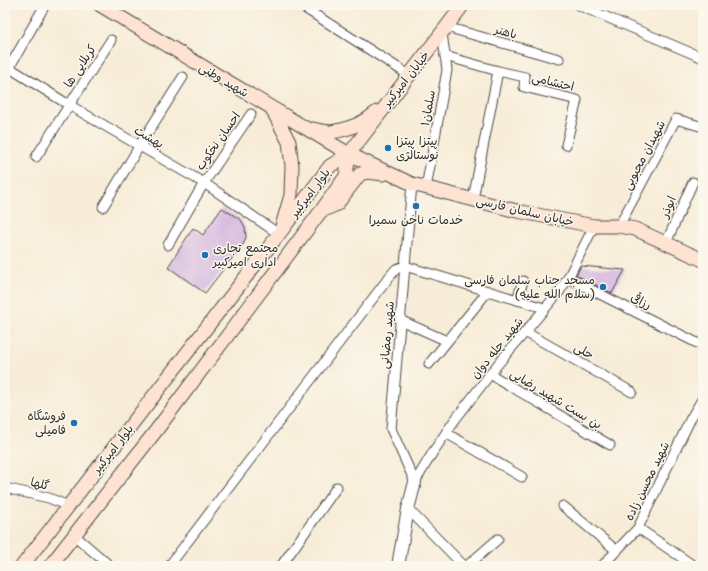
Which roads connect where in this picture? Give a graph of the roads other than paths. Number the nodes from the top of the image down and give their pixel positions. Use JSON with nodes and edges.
{"nodes":[{"id":1,"x":45,"y":5,"type":"edge"},
{"id":2,"x":100,"y":5,"type":"edge"},
{"id":3,"x":300,"y":5,"type":"edge"},
{"id":4,"x":463,"y":5,"type":"edge"},
{"id":5,"x":578,"y":5,"type":"edge"},
{"id":6,"x":444,"y":30,"type":"junction"},
{"id":7,"x":111,"y":40,"type":"dead end"},
{"id":8,"x":445,"y":56,"type":"junction"},
{"id":9,"x":703,"y":58,"type":"edge"},
{"id":10,"x":559,"y":59,"type":"dead end"},
{"id":11,"x":7,"y":69,"type":"edge"},
{"id":12,"x":498,"y":71,"type":"junction"},
{"id":13,"x":409,"y":75,"type":"junction"},
{"id":14,"x":183,"y":77,"type":"dead end"},
{"id":15,"x":69,"y":105,"type":"junction"},
{"id":16,"x":386,"y":105,"type":"junction"},
{"id":17,"x":272,"y":109,"type":"junction"},
{"id":18,"x":251,"y":114,"type":"dead end"},
{"id":19,"x":703,"y":127,"type":"edge"},
{"id":20,"x":305,"y":128,"type":"junction"},
{"id":21,"x":140,"y":145,"type":"junction"},
{"id":22,"x":566,"y":145,"type":"dead end"},
{"id":23,"x":349,"y":154,"type":"junction"},
{"id":24,"x":36,"y":157,"type":"dead end"},
{"id":25,"x":392,"y":175,"type":"junction"},
{"id":26,"x":693,"y":182,"type":"dead end"},
{"id":27,"x":204,"y":183,"type":"junction"},
{"id":28,"x":412,"y":184,"type":"junction"},
{"id":29,"x":426,"y":188,"type":"junction"},
{"id":30,"x":473,"y":199,"type":"junction"},
{"id":31,"x":103,"y":207,"type":"dead end"},
{"id":32,"x":321,"y":211,"type":"junction"},
{"id":33,"x":594,"y":226,"type":"junction"},
{"id":34,"x":619,"y":226,"type":"junction"},
{"id":35,"x":279,"y":234,"type":"junction"},
{"id":36,"x":666,"y":243,"type":"junction"},
{"id":37,"x":168,"y":245,"type":"dead end"},
{"id":38,"x":703,"y":260,"type":"edge"},
{"id":39,"x":405,"y":266,"type":"junction"},
{"id":40,"x":568,"y":278,"type":"junction"},
{"id":41,"x":523,"y":281,"type":"dead end"},
{"id":42,"x":488,"y":291,"type":"junction"},
{"id":43,"x":517,"y":300,"type":"junction"},
{"id":44,"x":544,"y":308,"type":"junction"},
{"id":45,"x":400,"y":320,"type":"junction"},
{"id":46,"x":524,"y":332,"type":"junction"},
{"id":47,"x":447,"y":341,"type":"junction"},
{"id":48,"x":703,"y":346,"type":"edge"},
{"id":49,"x":429,"y":364,"type":"dead end"},
{"id":50,"x":490,"y":374,"type":"junction"},
{"id":51,"x":632,"y":392,"type":"dead end"},
{"id":52,"x":703,"y":398,"type":"edge"},
{"id":53,"x":137,"y":419,"type":"junction"},
{"id":54,"x":155,"y":432,"type":"junction"},
{"id":55,"x":446,"y":433,"type":"junction"},
{"id":56,"x":610,"y":445,"type":"dead end"},
{"id":57,"x":522,"y":477,"type":"dead end"},
{"id":58,"x":415,"y":482,"type":"junction"},
{"id":59,"x":5,"y":488,"type":"edge"},
{"id":60,"x":337,"y":488,"type":"dead end"},
{"id":61,"x":68,"y":506,"type":"junction"},
{"id":62,"x":563,"y":506,"type":"dead end"},
{"id":63,"x":408,"y":509,"type":"junction"},
{"id":64,"x":638,"y":528,"type":"junction"},
{"id":65,"x":74,"y":535,"type":"junction"},
{"id":66,"x":498,"y":539,"type":"dead end"},
{"id":67,"x":616,"y":551,"type":"junction"},
{"id":68,"x":22,"y":566,"type":"edge"},
{"id":69,"x":50,"y":566,"type":"edge"},
{"id":70,"x":110,"y":566,"type":"edge"},
{"id":71,"x":168,"y":566,"type":"edge"},
{"id":72,"x":281,"y":566,"type":"edge"},
{"id":73,"x":398,"y":566,"type":"edge"},
{"id":74,"x":464,"y":566,"type":"edge"},
{"id":75,"x":467,"y":566,"type":"edge"},
{"id":76,"x":602,"y":566,"type":"edge"},
{"id":77,"x":694,"y":566,"type":"edge"}],
"edges":[{"from":1,"to":11,"type":"street"},
{"from":2,"to":17,"type":"main road","name":"شهید وطنی"},
{"from":3,"to":13,"type":"street"},
{"from":4,"to":6,"type":"main road","name":"خیابان امیرکبیر"},
{"from":5,"to":9,"type":"street"},
{"from":6,"to":8,"type":"street","name":"سلمان۱"},
{"from":6,"to":10,"type":"street","name":"باهنر"},
{"from":6,"to":13,"type":"main road","name":"خیابان امیرکبیر"},
{"from":7,"to":15,"type":"street","name":"کربلایی ها"},
{"from":8,"to":12,"type":"street","name":"احتشامی"},
{"from":8,"to":29,"type":"street","name":"سلمان۱"},
{"from":11,"to":15,"type":"street","name":"بهشت"},
{"from":12,"to":22,"type":"street","name":"احتشامی"},
{"from":12,"to":30,"type":"street"},
{"from":13,"to":16,"type":"main road","name":"خیابان امیرکبیر"},
{"from":14,"to":21,"type":"street"},
{"from":15,"to":21,"type":"street","name":"بهشت"},
{"from":15,"to":24,"type":"street","name":"کربلایی ها"},
{"from":16,"to":20,"type":"main road"},
{"from":16,"to":23,"type":"main road","name":"خیابان امیرکبیر"},
{"from":17,"to":20,"type":"main road","name":"شهید وطنی"},
{"from":17,"to":35,"type":"main road"},
{"from":18,"to":27,"type":"street","name":"احسان نخکوب"},
{"from":19,"to":34,"type":"street","name":"شهیدان محبوبی"},
{"from":20,"to":23,"type":"main road","name":"شهید وطنی"},
{"from":21,"to":27,"type":"street","name":"بهشت"},
{"from":21,"to":31,"type":"street"},
{"from":23,"to":25,"type":"main road","name":"خیابان سلمان فارسی"},
{"from":23,"to":32,"type":"main road","name":"بلوار امیرکبیر"},
{"from":23,"to":35,"type":"main road","name":"بلوار امیرکبیر"},
{"from":25,"to":28,"type":"main road","name":"خیابان سلمان فارسی"},
{"from":25,"to":32,"type":"main road"},
{"from":26,"to":36,"type":"street","name":"ابوذر"},
{"from":27,"to":35,"type":"street","name":"بهشت"},
{"from":27,"to":37,"type":"street","name":"احسان نخکوب"},
{"from":28,"to":29,"type":"main road","name":"خیابان سلمان فارسی"},
{"from":28,"to":39,"type":"street","name":"شهید رمضانی"},
{"from":29,"to":30,"type":"main road","name":"خیابان سلمان فارسی"},
{"from":30,"to":33,"type":"main road","name":"خیابان سلمان فارسی"},
{"from":32,"to":54,"type":"main road","name":"بلوار امیرکبیر"},
{"from":33,"to":34,"type":"main road","name":"خیابان سلمان فارسی"},
{"from":33,"to":40,"type":"street","name":"شهید چله دوان"},
{"from":34,"to":36,"type":"main road","name":"خیابان سلمان فارسی"},
{"from":35,"to":53,"type":"main road","name":"بلوار امیرکبیر"},
{"from":36,"to":38,"type":"main road","name":"خیابان سلمان فارسی"},
{"from":39,"to":42,"type":"street"},
{"from":39,"to":45,"type":"street","name":"شهید رمضانی"},
{"from":39,"to":71,"type":"street"},
{"from":40,"to":44,"type":"street","name":"شهید چله دوان"},
{"from":40,"to":48,"type":"street","name":"رزاقی"},
{"from":41,"to":43,"type":"street"},
{"from":42,"to":43,"type":"street"},
{"from":42,"to":47,"type":"street"},
{"from":43,"to":44,"type":"street"},
{"from":44,"to":46,"type":"street","name":"شهید چله دوان"},
{"from":45,"to":47,"type":"street"},
{"from":45,"to":58,"type":"street","name":"شهید رمضانی"},
{"from":46,"to":50,"type":"street","name":"شهید چله دوان"},
{"from":46,"to":51,"type":"street","name":"حلی"},
{"from":47,"to":49,"type":"street"},
{"from":50,"to":55,"type":"street","name":"شهید چله دوان"},
{"from":50,"to":56,"type":"street","name":"بن بست شهید رضایی"},
{"from":52,"to":64,"type":"street","name":"شهید محسن زاده"},
{"from":53,"to":54,"type":"main road"},
{"from":53,"to":61,"type":"main road","name":"بلوار امیرکبیر"},
{"from":54,"to":65,"type":"main road","name":"بلوار امیرکبیر"},
{"from":55,"to":57,"type":"street"},
{"from":55,"to":58,"type":"street","name":"شهید چله دوان"},
{"from":58,"to":63,"type":"street"},
{"from":59,"to":61,"type":"street","name":"گلها"},
{"from":60,"to":72,"type":"street"},
{"from":61,"to":68,"type":"main road","name":"بلوار امیرکبیر"},
{"from":62,"to":67,"type":"street"},
{"from":63,"to":73,"type":"street"},
{"from":63,"to":74,"type":"street"},
{"from":64,"to":67,"type":"street","name":"شهید محسن زاده"},
{"from":64,"to":77,"type":"street"},
{"from":65,"to":69,"type":"main road","name":"بلوار امیرکبیر"},
{"from":65,"to":70,"type":"street"},
{"from":66,"to":75,"type":"street"},
{"from":67,"to":76,"type":"street","name":"شهید محسن زاده"}]}
